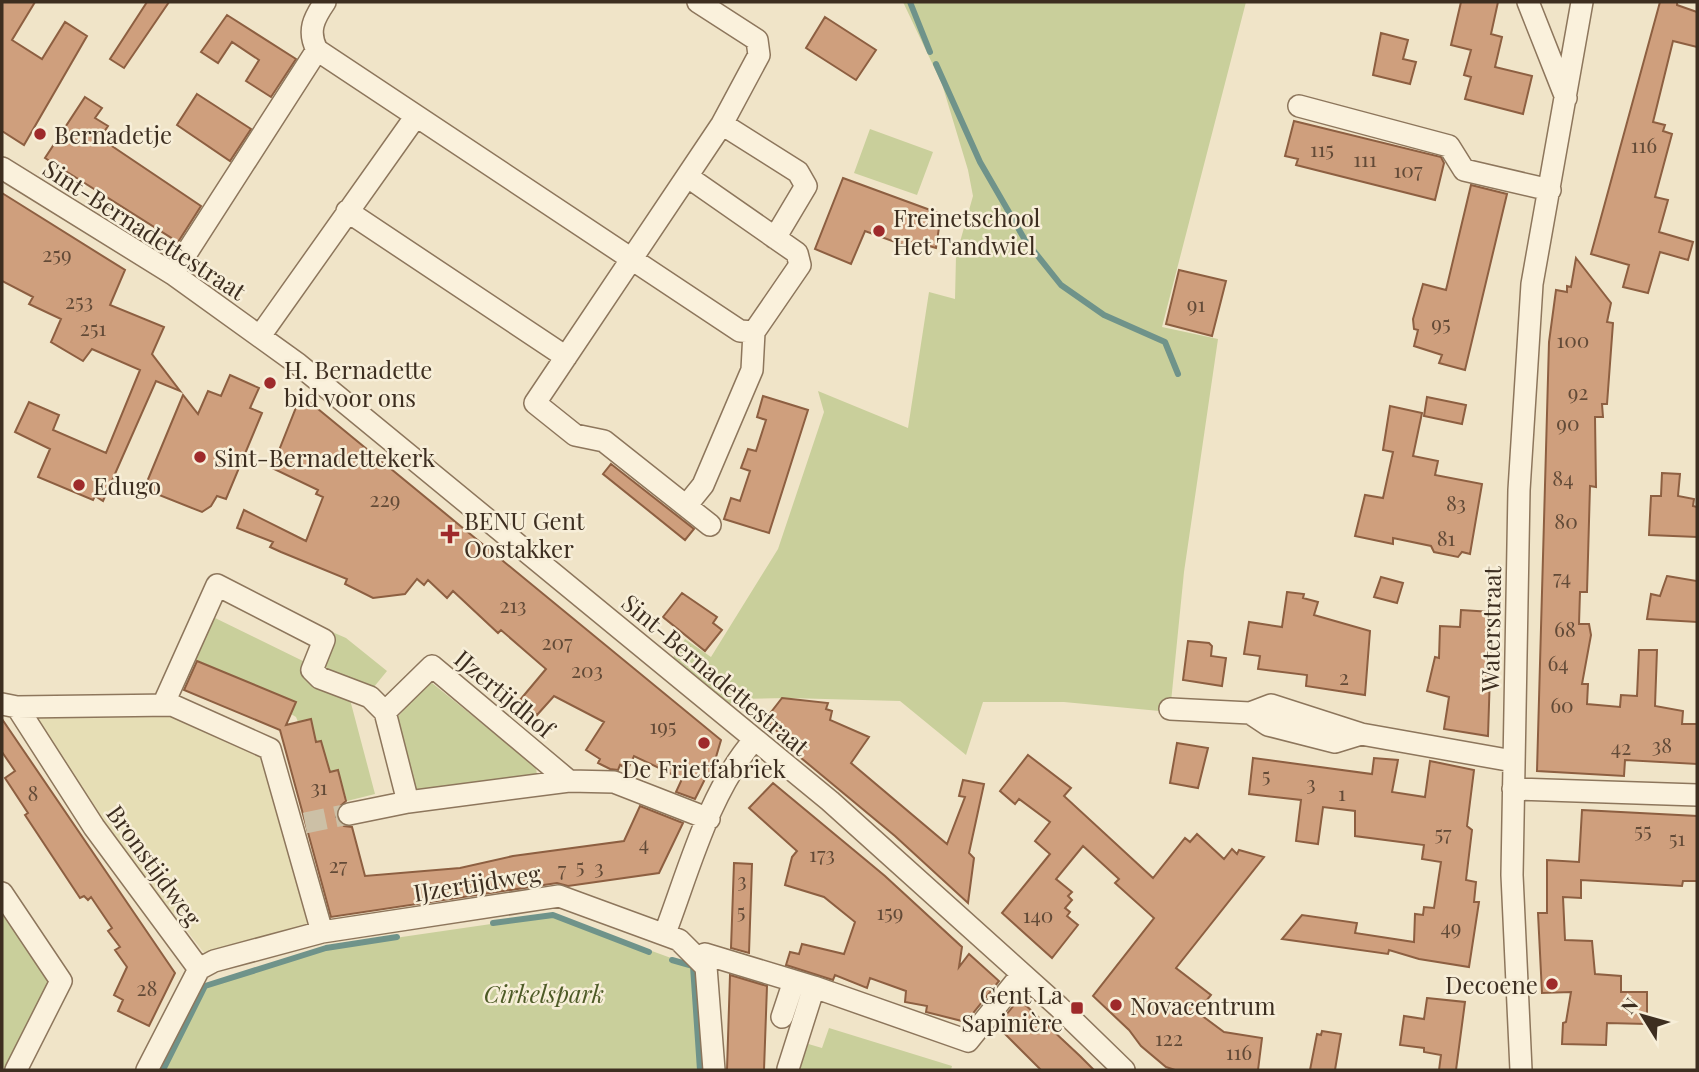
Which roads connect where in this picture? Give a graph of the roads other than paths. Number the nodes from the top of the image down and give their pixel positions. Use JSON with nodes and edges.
{"nodes":[{"id":1,"x":325,"y":2,"type":"edge"},
{"id":2,"x":698,"y":2,"type":"edge"},
{"id":3,"x":1528,"y":2,"type":"edge"},
{"id":4,"x":1582,"y":2,"type":"edge"},
{"id":5,"x":317,"y":50,"type":"junction"},
{"id":6,"x":1566,"y":100,"type":"junction"},
{"id":7,"x":1299,"y":106,"type":"dead end"},
{"id":8,"x":416,"y":116,"type":"junction"},
{"id":9,"x":722,"y":124,"type":"junction"},
{"id":10,"x":2,"y":168,"type":"edge"},
{"id":11,"x":688,"y":177,"type":"junction"},
{"id":12,"x":1550,"y":190,"type":"junction"},
{"id":13,"x":347,"y":211,"type":"junction"},
{"id":14,"x":775,"y":238,"type":"junction"},
{"id":15,"x":634,"y":259,"type":"junction"},
{"id":16,"x":173,"y":274,"type":"junction"},
{"id":17,"x":754,"y":332,"type":"junction"},
{"id":18,"x":260,"y":336,"type":"junction"},
{"id":19,"x":566,"y":357,"type":"junction"},
{"id":20,"x":686,"y":506,"type":"junction"},
{"id":21,"x":710,"y":525,"type":"dead end"},
{"id":22,"x":163,"y":705,"type":"junction"},
{"id":23,"x":9,"y":706,"type":"edge"},
{"id":24,"x":1170,"y":709,"type":"dead end"},
{"id":25,"x":385,"y":712,"type":"junction"},
{"id":26,"x":754,"y":740,"type":"junction"},
{"id":27,"x":1513,"y":761,"type":"junction"},
{"id":28,"x":569,"y":781,"type":"junction"},
{"id":29,"x":1513,"y":789,"type":"junction"},
{"id":30,"x":1697,"y":795,"type":"edge"},
{"id":31,"x":408,"y":802,"type":"junction"},
{"id":32,"x":349,"y":814,"type":"tunnel mouth"},
{"id":33,"x":709,"y":819,"type":"junction"},
{"id":34,"x":2,"y":893,"type":"edge"},
{"id":35,"x":322,"y":932,"type":"junction"},
{"id":36,"x":665,"y":933,"type":"junction"},
{"id":37,"x":706,"y":960,"type":"junction"},
{"id":38,"x":199,"y":969,"type":"junction"},
{"id":39,"x":1022,"y":974,"type":"junction"},
{"id":40,"x":804,"y":984,"type":"junction"},
{"id":41,"x":782,"y":1017,"type":"dead end"},
{"id":42,"x":788,"y":1069,"type":"edge"},
{"id":43,"x":16,"y":1070,"type":"edge"},
{"id":44,"x":147,"y":1070,"type":"edge"},
{"id":45,"x":714,"y":1070,"type":"edge"},
{"id":46,"x":1124,"y":1070,"type":"edge"},
{"id":47,"x":1521,"y":1070,"type":"edge"}],
"edges":[{"from":1,"to":5,"type":"street"},
{"from":2,"to":9,"type":"street"},
{"from":3,"to":6,"type":"street"},
{"from":4,"to":6,"type":"street","name":"Waterstraat"},
{"from":5,"to":8,"type":"street"},
{"from":5,"to":16,"type":"street"},
{"from":6,"to":12,"type":"street","name":"Waterstraat"},
{"from":7,"to":12,"type":"street"},
{"from":8,"to":13,"type":"street"},
{"from":8,"to":15,"type":"street"},
{"from":9,"to":11,"type":"street"},
{"from":9,"to":14,"type":"street"},
{"from":10,"to":16,"type":"street","name":"Sint-Bernadettestraat"},
{"from":11,"to":14,"type":"street"},
{"from":11,"to":15,"type":"street"},
{"from":12,"to":27,"type":"street","name":"Waterstraat"},
{"from":13,"to":18,"type":"street"},
{"from":13,"to":19,"type":"street"},
{"from":14,"to":17,"type":"street"},
{"from":15,"to":17,"type":"street"},
{"from":15,"to":19,"type":"street"},
{"from":16,"to":18,"type":"street","name":"Sint-Bernadettestraat"},
{"from":17,"to":20,"type":"street"},
{"from":18,"to":26,"type":"street","name":"Sint-Bernadettestraat"},
{"from":19,"to":20,"type":"street"},
{"from":20,"to":21,"type":"street"},
{"from":22,"to":23,"type":"street"},
{"from":22,"to":25,"type":"street"},
{"from":22,"to":35,"type":"street"},
{"from":23,"to":38,"type":"street","name":"Bronstijdweg"},
{"from":24,"to":27,"type":"street"},
{"from":25,"to":28,"type":"street","name":"IJzertijdhof"},
{"from":25,"to":31,"type":"street"},
{"from":26,"to":33,"type":"street"},
{"from":26,"to":39,"type":"street","name":"Sint-Bernadettestraat"},
{"from":27,"to":29,"type":"street","name":"Waterstraat"},
{"from":28,"to":31,"type":"street"},
{"from":28,"to":33,"type":"street"},
{"from":29,"to":30,"type":"street"},
{"from":29,"to":47,"type":"street","name":"Waterstraat"},
{"from":31,"to":32,"type":"street"},
{"from":33,"to":36,"type":"street"},
{"from":34,"to":43,"type":"street"},
{"from":35,"to":36,"type":"street","name":"IJzertijdweg"},
{"from":35,"to":38,"type":"street","name":"IJzertijdweg"},
{"from":36,"to":37,"type":"street","name":"IJzertijdweg"},
{"from":37,"to":40,"type":"street"},
{"from":37,"to":45,"type":"street"},
{"from":38,"to":44,"type":"street"},
{"from":39,"to":40,"type":"street"},
{"from":39,"to":46,"type":"street","name":"Sint-Bernadettestraat"},
{"from":40,"to":41,"type":"street"},
{"from":40,"to":42,"type":"street"}]}
